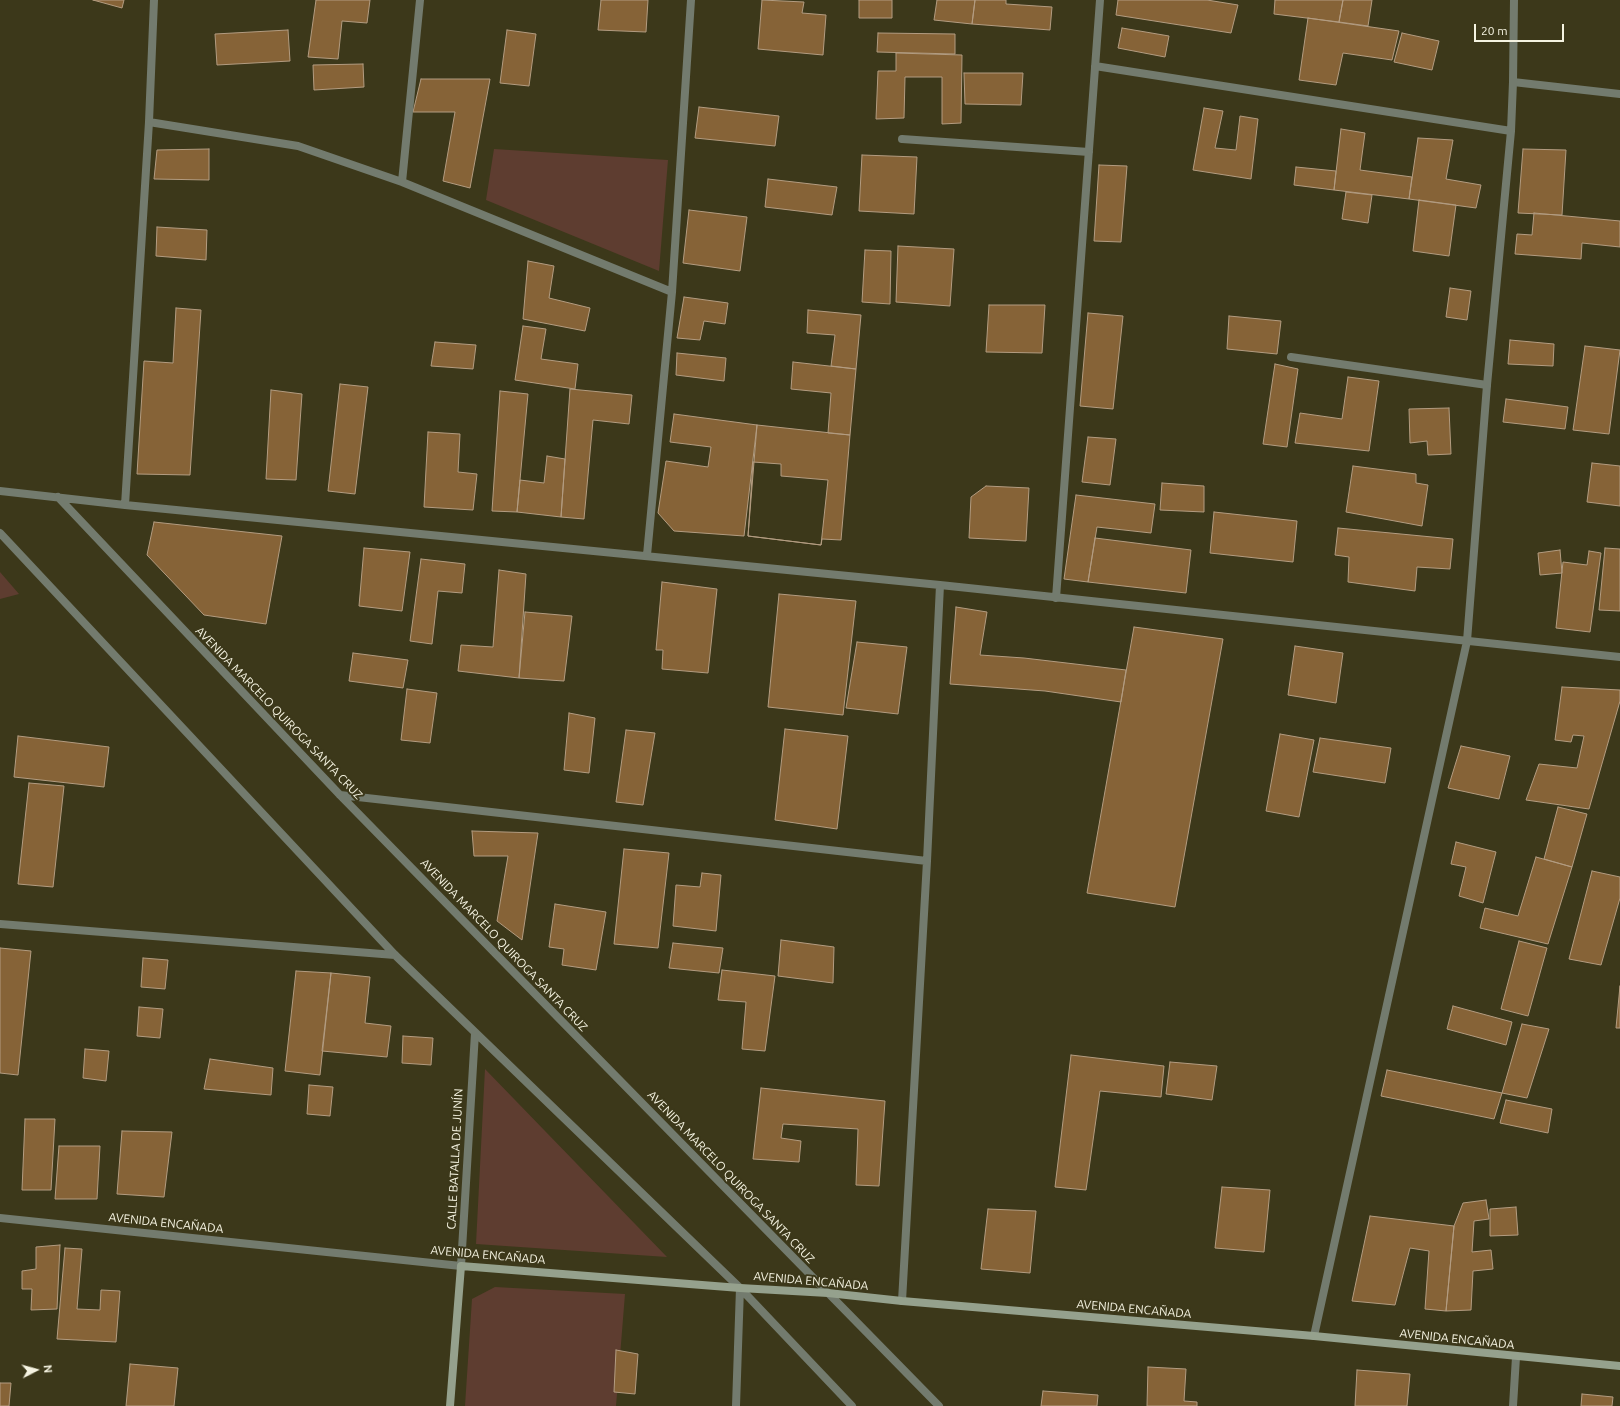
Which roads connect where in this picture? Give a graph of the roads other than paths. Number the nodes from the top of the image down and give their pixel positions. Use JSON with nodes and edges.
{"nodes":[{"id":1,"x":154,"y":0,"type":"edge"},
{"id":2,"x":420,"y":0,"type":"edge"},
{"id":3,"x":691,"y":0,"type":"edge"},
{"id":4,"x":1100,"y":0,"type":"edge"},
{"id":5,"x":1514,"y":0,"type":"edge"},
{"id":6,"x":1095,"y":66,"type":"junction"},
{"id":7,"x":1513,"y":82,"type":"junction"},
{"id":8,"x":1620,"y":94,"type":"edge"},
{"id":9,"x":149,"y":122,"type":"junction"},
{"id":10,"x":1511,"y":131,"type":"junction"},
{"id":11,"x":902,"y":139,"type":"dead end"},
{"id":12,"x":1089,"y":152,"type":"junction"},
{"id":13,"x":402,"y":182,"type":"junction"},
{"id":14,"x":672,"y":292,"type":"junction"},
{"id":15,"x":1291,"y":357,"type":"dead end"},
{"id":16,"x":1487,"y":386,"type":"junction"},
{"id":17,"x":0,"y":491,"type":"edge"},
{"id":18,"x":58,"y":497,"type":"junction"},
{"id":19,"x":124,"y":506,"type":"junction"},
{"id":20,"x":0,"y":533,"type":"edge"},
{"id":21,"x":647,"y":555,"type":"junction"},
{"id":22,"x":940,"y":585,"type":"junction"},
{"id":23,"x":1056,"y":598,"type":"junction"},
{"id":24,"x":1467,"y":641,"type":"junction"},
{"id":25,"x":1620,"y":657,"type":"edge"},
{"id":26,"x":340,"y":795,"type":"junction"},
{"id":27,"x":927,"y":861,"type":"junction"},
{"id":28,"x":0,"y":924,"type":"edge"},
{"id":29,"x":395,"y":956,"type":"junction"},
{"id":30,"x":475,"y":1033,"type":"junction"},
{"id":31,"x":0,"y":1218,"type":"edge"},
{"id":32,"x":461,"y":1266,"type":"junction"},
{"id":33,"x":740,"y":1288,"type":"junction"},
{"id":34,"x":828,"y":1293,"type":"junction"},
{"id":35,"x":902,"y":1301,"type":"junction"},
{"id":36,"x":1314,"y":1336,"type":"junction"},
{"id":37,"x":1516,"y":1357,"type":"junction"},
{"id":38,"x":1620,"y":1366,"type":"edge"},
{"id":39,"x":450,"y":1406,"type":"edge"},
{"id":40,"x":736,"y":1406,"type":"edge"},
{"id":41,"x":852,"y":1406,"type":"edge"},
{"id":42,"x":939,"y":1406,"type":"edge"},
{"id":43,"x":1513,"y":1406,"type":"edge"}],
"edges":[{"from":1,"to":9,"type":"street"},
{"from":2,"to":13,"type":"street"},
{"from":3,"to":14,"type":"street"},
{"from":4,"to":6,"type":"street"},
{"from":5,"to":7,"type":"street"},
{"from":6,"to":10,"type":"street"},
{"from":6,"to":12,"type":"street"},
{"from":7,"to":8,"type":"street"},
{"from":7,"to":10,"type":"street"},
{"from":9,"to":13,"type":"street"},
{"from":9,"to":19,"type":"street"},
{"from":10,"to":16,"type":"street"},
{"from":11,"to":12,"type":"street"},
{"from":12,"to":23,"type":"street"},
{"from":13,"to":14,"type":"street"},
{"from":14,"to":21,"type":"street"},
{"from":15,"to":16,"type":"street"},
{"from":16,"to":24,"type":"street"},
{"from":17,"to":18,"type":"street"},
{"from":18,"to":19,"type":"street"},
{"from":18,"to":26,"type":"street","name":"AVENIDA MARCELO QUIROGA SANTA CRUZ"},
{"from":19,"to":21,"type":"street"},
{"from":20,"to":29,"type":"street"},
{"from":21,"to":22,"type":"street"},
{"from":22,"to":23,"type":"street"},
{"from":22,"to":27,"type":"street"},
{"from":23,"to":24,"type":"street"},
{"from":24,"to":25,"type":"street"},
{"from":24,"to":36,"type":"street"},
{"from":26,"to":27,"type":"street"},
{"from":26,"to":34,"type":"street","name":"AVENIDA MARCELO QUIROGA SANTA CRUZ"},
{"from":27,"to":35,"type":"street"},
{"from":28,"to":29,"type":"street"},
{"from":29,"to":30,"type":"street"},
{"from":30,"to":32,"type":"street","name":"CALLE BATALLA DE JUNÍN"},
{"from":30,"to":33,"type":"street"},
{"from":31,"to":32,"type":"street","name":"AVENIDA ENCAÑADA"},
{"from":32,"to":33,"type":"main road","name":"AVENIDA ENCAÑADA"},
{"from":32,"to":39,"type":"main road","name":"CALLE BATALLA DE JUNÍN"},
{"from":33,"to":34,"type":"main road","name":"AVENIDA ENCAÑADA"},
{"from":33,"to":40,"type":"street"},
{"from":33,"to":41,"type":"street"},
{"from":34,"to":35,"type":"main road","name":"AVENIDA ENCAÑADA"},
{"from":34,"to":42,"type":"street","name":"AVENIDA MARCELO QUIROGA SANTA CRUZ"},
{"from":35,"to":36,"type":"main road","name":"AVENIDA ENCAÑADA"},
{"from":36,"to":37,"type":"main road","name":"AVENIDA ENCAÑADA"},
{"from":37,"to":38,"type":"main road","name":"AVENIDA ENCAÑADA"},
{"from":37,"to":43,"type":"street"}]}
